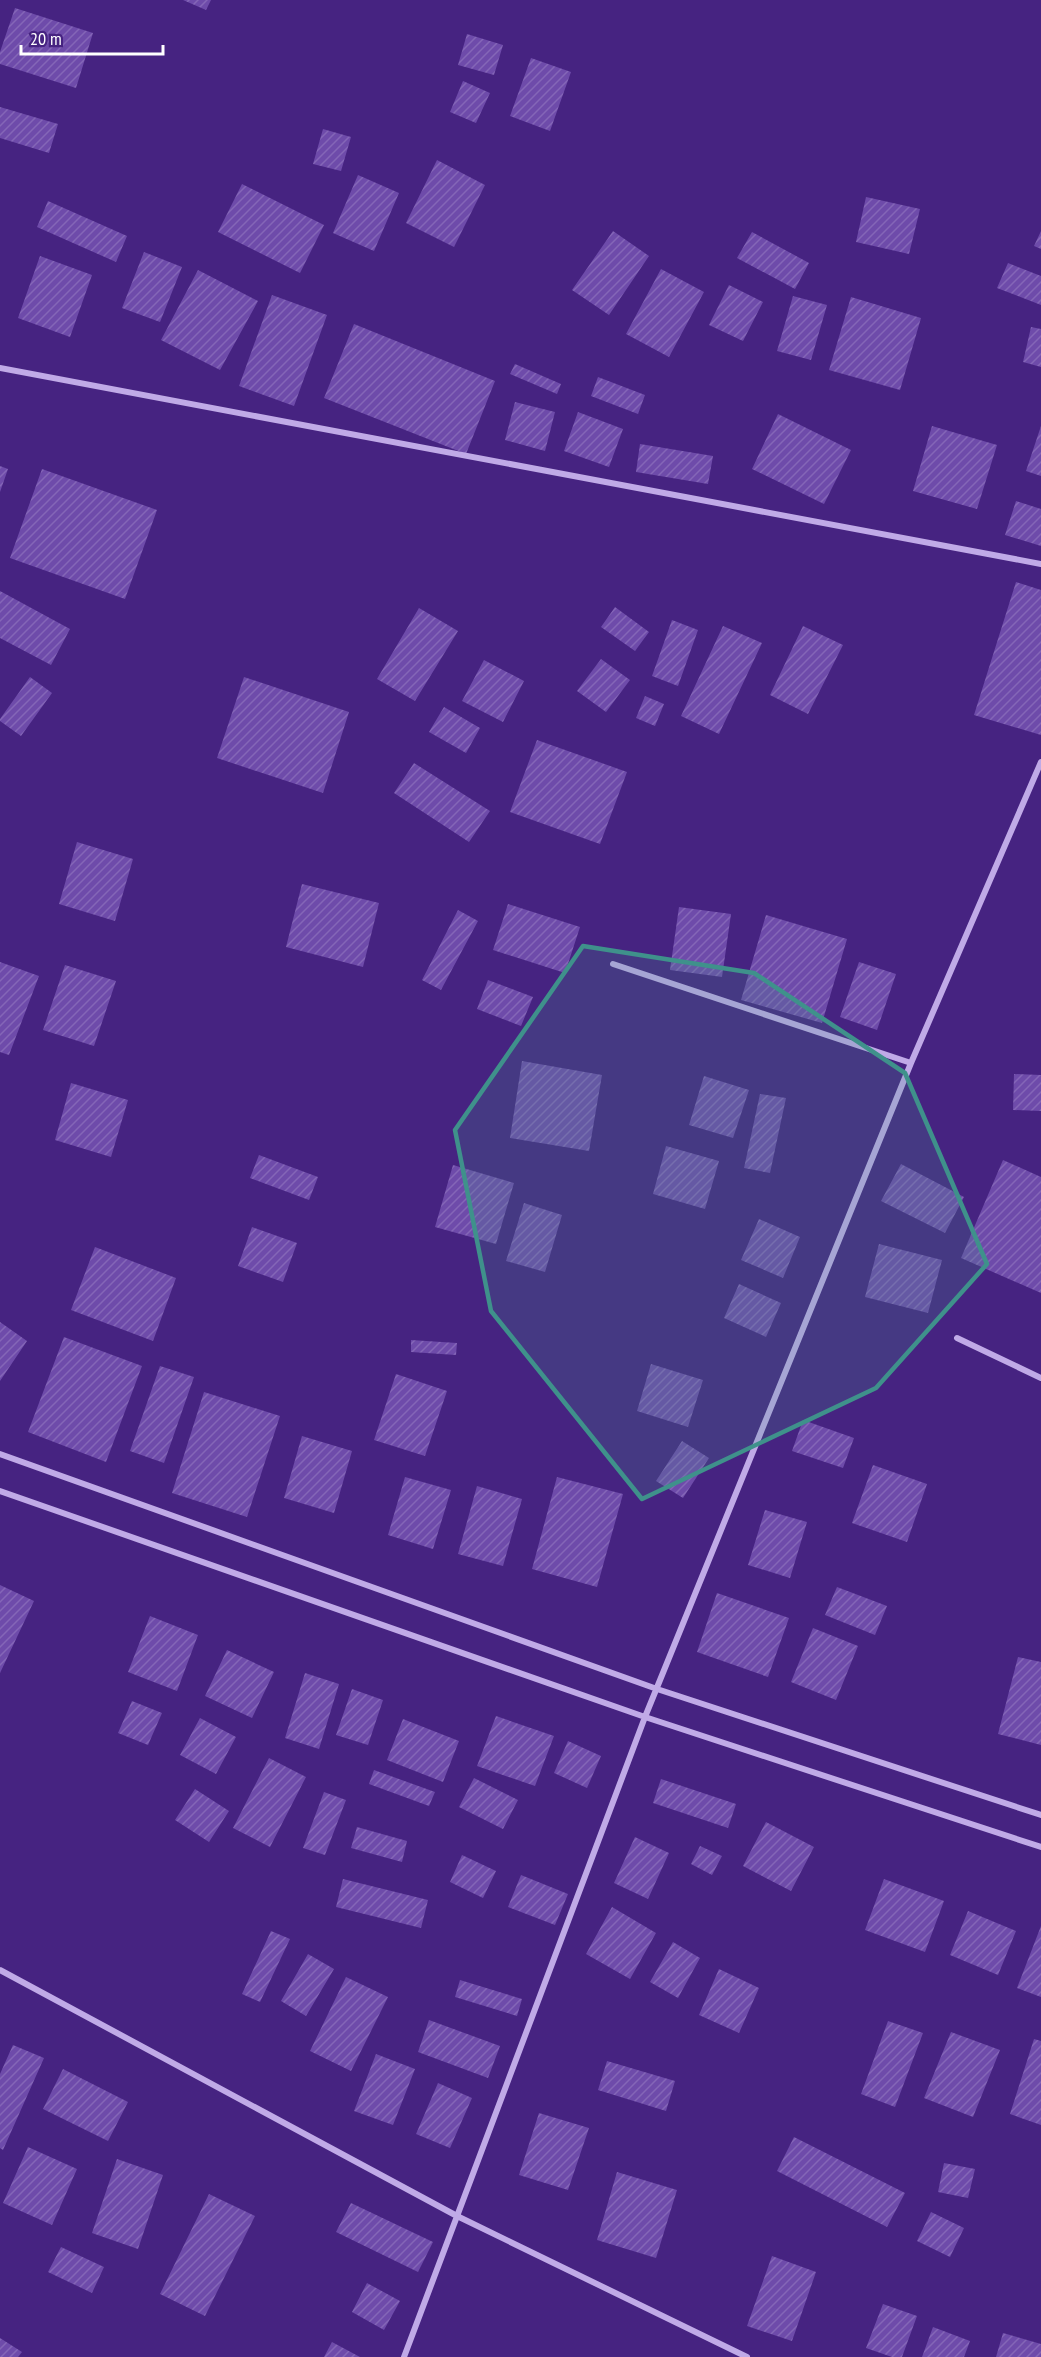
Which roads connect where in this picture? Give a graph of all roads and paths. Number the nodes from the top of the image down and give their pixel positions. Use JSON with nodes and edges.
{"nodes":[{"id":1,"x":0,"y":368,"type":"edge"},
{"id":2,"x":1041,"y":564,"type":"edge"},
{"id":3,"x":1041,"y":762,"type":"edge"},
{"id":4,"x":613,"y":964,"type":"dead end"},
{"id":5,"x":911,"y":1063,"type":"junction"},
{"id":6,"x":957,"y":1338,"type":"dead end"},
{"id":7,"x":1041,"y":1378,"type":"edge"},
{"id":8,"x":0,"y":1454,"type":"edge"},
{"id":9,"x":0,"y":1491,"type":"edge"},
{"id":10,"x":657,"y":1689,"type":"junction"},
{"id":11,"x":645,"y":1717,"type":"junction"},
{"id":12,"x":1041,"y":1815,"type":"edge"},
{"id":13,"x":1041,"y":1846,"type":"edge"},
{"id":14,"x":0,"y":1970,"type":"edge"},
{"id":15,"x":457,"y":2216,"type":"junction"},
{"id":16,"x":404,"y":2357,"type":"edge"},
{"id":17,"x":747,"y":2357,"type":"edge"}],
"edges":[{"from":1,"to":2,"type":"street"},
{"from":3,"to":5,"type":"street"},
{"from":4,"to":5,"type":"street"},
{"from":5,"to":10,"type":"street"},
{"from":6,"to":7,"type":"street"},
{"from":8,"to":10,"type":"street"},
{"from":9,"to":11,"type":"street"},
{"from":10,"to":11,"type":"street"},
{"from":10,"to":12,"type":"street"},
{"from":11,"to":13,"type":"street"},
{"from":11,"to":15,"type":"street"},
{"from":14,"to":15,"type":"street"},
{"from":15,"to":16,"type":"street"},
{"from":15,"to":17,"type":"street"}]}
